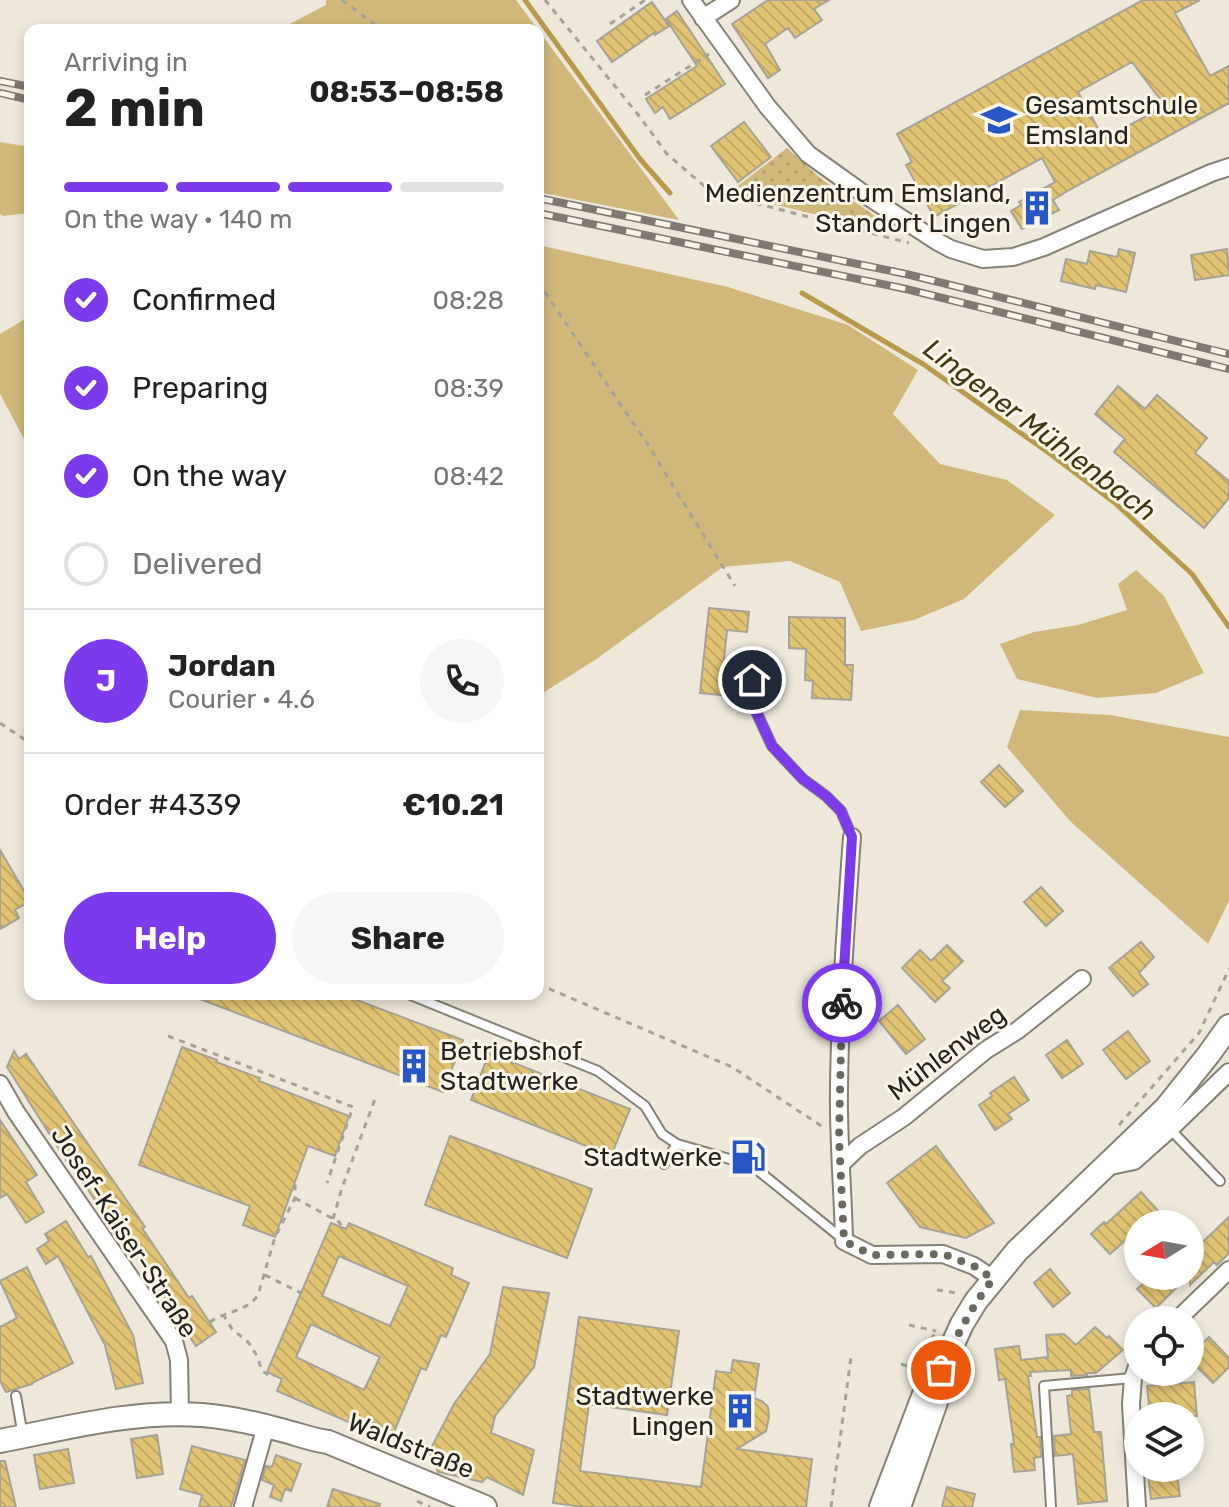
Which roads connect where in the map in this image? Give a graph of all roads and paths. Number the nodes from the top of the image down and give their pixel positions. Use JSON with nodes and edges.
{"nodes":[{"id":1,"x":342,"y":0,"type":"edge"},
{"id":2,"x":545,"y":0,"type":"edge"},
{"id":3,"x":645,"y":0,"type":"edge"},
{"id":4,"x":691,"y":0,"type":"edge"},
{"id":5,"x":731,"y":0,"type":"edge"},
{"id":6,"x":703,"y":18,"type":"junction"},
{"id":7,"x":374,"y":24,"type":"edge"},
{"id":8,"x":610,"y":24,"type":"dead end"},
{"id":9,"x":723,"y":45,"type":"junction"},
{"id":10,"x":645,"y":95,"type":"dead end"},
{"id":11,"x":1229,"y":167,"type":"edge"},
{"id":12,"x":938,"y":242,"type":"junction"},
{"id":13,"x":544,"y":291,"type":"edge"},
{"id":14,"x":735,"y":586,"type":"dead end"},
{"id":15,"x":752,"y":680,"type":"dead end"},
{"id":16,"x":0,"y":723,"type":"edge"},
{"id":17,"x":24,"y":739,"type":"edge"},
{"id":18,"x":852,"y":837,"type":"joint"},
{"id":19,"x":1229,"y":969,"type":"edge"},
{"id":20,"x":1082,"y":979,"type":"dead end"},
{"id":21,"x":544,"y":987,"type":"edge"},
{"id":22,"x":423,"y":1000,"type":"edge"},
{"id":23,"x":1229,"y":1026,"type":"edge"},
{"id":24,"x":1199,"y":1033,"type":"dead end"},
{"id":25,"x":168,"y":1036,"type":"dead end"},
{"id":26,"x":1229,"y":1072,"type":"edge"},
{"id":27,"x":0,"y":1084,"type":"edge"},
{"id":28,"x":375,"y":1099,"type":"dead end"},
{"id":29,"x":16,"y":1112,"type":"junction"},
{"id":30,"x":0,"y":1119,"type":"edge"},
{"id":31,"x":1164,"y":1123,"type":"junction"},
{"id":32,"x":839,"y":1138,"type":"junction"},
{"id":33,"x":677,"y":1144,"type":"junction"},
{"id":34,"x":664,"y":1164,"type":"dead end"},
{"id":35,"x":841,"y":1164,"type":"junction"},
{"id":36,"x":1220,"y":1181,"type":"dead end"},
{"id":37,"x":295,"y":1182,"type":"dead end"},
{"id":38,"x":327,"y":1183,"type":"dead end"},
{"id":39,"x":295,"y":1198,"type":"junction"},
{"id":40,"x":333,"y":1219,"type":"junction"},
{"id":41,"x":342,"y":1227,"type":"dead end"},
{"id":42,"x":844,"y":1241,"type":"junction"},
{"id":43,"x":1229,"y":1270,"type":"edge"},
{"id":44,"x":264,"y":1275,"type":"junction"},
{"id":45,"x":993,"y":1279,"type":"junction"},
{"id":46,"x":937,"y":1290,"type":"dead end"},
{"id":47,"x":301,"y":1293,"type":"dead end"},
{"id":48,"x":957,"y":1293,"type":"dead end"},
{"id":49,"x":1192,"y":1306,"type":"edge"},
{"id":50,"x":223,"y":1314,"type":"junction"},
{"id":51,"x":210,"y":1322,"type":"dead end"},
{"id":52,"x":909,"y":1325,"type":"dead end"},
{"id":53,"x":936,"y":1331,"type":"dead end"},
{"id":54,"x":851,"y":1357,"type":"dead end"},
{"id":55,"x":901,"y":1364,"type":"dead end"},
{"id":56,"x":916,"y":1369,"type":"dead end"},
{"id":57,"x":941,"y":1370,"type":"junction"},
{"id":58,"x":1124,"y":1373,"type":"edge"},
{"id":59,"x":274,"y":1376,"type":"dead end"},
{"id":60,"x":1133,"y":1386,"type":"edge"},
{"id":61,"x":16,"y":1396,"type":"dead end"},
{"id":62,"x":180,"y":1414,"type":"junction"},
{"id":63,"x":266,"y":1426,"type":"junction"},
{"id":64,"x":23,"y":1436,"type":"junction"},
{"id":65,"x":315,"y":1440,"type":"junction"},
{"id":66,"x":0,"y":1441,"type":"edge"},
{"id":67,"x":406,"y":1496,"type":"dead end"},
{"id":68,"x":243,"y":1507,"type":"edge"},
{"id":69,"x":430,"y":1507,"type":"edge"},
{"id":70,"x":450,"y":1507,"type":"edge"},
{"id":71,"x":485,"y":1507,"type":"edge"},
{"id":72,"x":831,"y":1507,"type":"edge"},
{"id":73,"x":881,"y":1507,"type":"edge"},
{"id":74,"x":899,"y":1507,"type":"edge"},
{"id":75,"x":1051,"y":1507,"type":"edge"},
{"id":76,"x":1137,"y":1507,"type":"edge"}],
"edges":[{"from":1,"to":7,"type":"path"},
{"from":2,"to":12,"type":"path"},
{"from":3,"to":8,"type":"path"},
{"from":4,"to":6,"type":"street"},
{"from":5,"to":6,"type":"street"},
{"from":6,"to":9,"type":"street"},
{"from":9,"to":10,"type":"path"},
{"from":9,"to":12,"type":"street"},
{"from":11,"to":12,"type":"street"},
{"from":13,"to":14,"type":"path"},
{"from":15,"to":18,"type":"lane"},
{"from":16,"to":17,"type":"path"},
{"from":18,"to":32,"type":"street"},
{"from":19,"to":24,"type":"path"},
{"from":20,"to":35,"type":"street","name":"Mühlenweg"},
{"from":21,"to":32,"type":"path"},
{"from":22,"to":33,"type":"lane"},
{"from":23,"to":31,"type":"main road"},
{"from":25,"to":38,"type":"path"},
{"from":26,"to":31,"type":"street"},
{"from":27,"to":29,"type":"street","name":"Josef-Kaiser-Straße"},
{"from":28,"to":40,"type":"path"},
{"from":29,"to":30,"type":"street"},
{"from":29,"to":62,"type":"street","name":"Josef-Kaiser-Straße"},
{"from":31,"to":36,"type":"lane"},
{"from":31,"to":45,"type":"main road"},
{"from":32,"to":35,"type":"street"},
{"from":33,"to":34,"type":"lane"},
{"from":33,"to":42,"type":"lane"},
{"from":35,"to":42,"type":"street"},
{"from":37,"to":39,"type":"path"},
{"from":39,"to":40,"type":"path"},
{"from":39,"to":44,"type":"path"},
{"from":40,"to":41,"type":"path"},
{"from":42,"to":45,"type":"street"},
{"from":43,"to":49,"type":"street"},
{"from":44,"to":47,"type":"path"},
{"from":44,"to":50,"type":"path"},
{"from":45,"to":57,"type":"main road"},
{"from":46,"to":48,"type":"path"},
{"from":50,"to":51,"type":"path"},
{"from":50,"to":59,"type":"path"},
{"from":52,"to":53,"type":"path"},
{"from":54,"to":72,"type":"path"},
{"from":55,"to":56,"type":"path"},
{"from":57,"to":73,"type":"main road"},
{"from":57,"to":74,"type":"main road"},
{"from":58,"to":75,"type":"lane"},
{"from":60,"to":76,"type":"street"},
{"from":61,"to":64,"type":"lane"},
{"from":62,"to":63,"type":"main road","name":"Waldstraße"},
{"from":62,"to":64,"type":"main road","name":"Waldstraße"},
{"from":63,"to":65,"type":"main road","name":"Waldstraße"},
{"from":63,"to":68,"type":"street"},
{"from":64,"to":66,"type":"main road","name":"Waldstraße"},
{"from":65,"to":70,"type":"main road","name":"Waldstraße"},
{"from":65,"to":71,"type":"main road","name":"Waldstraße"},
{"from":67,"to":69,"type":"path"}]}
